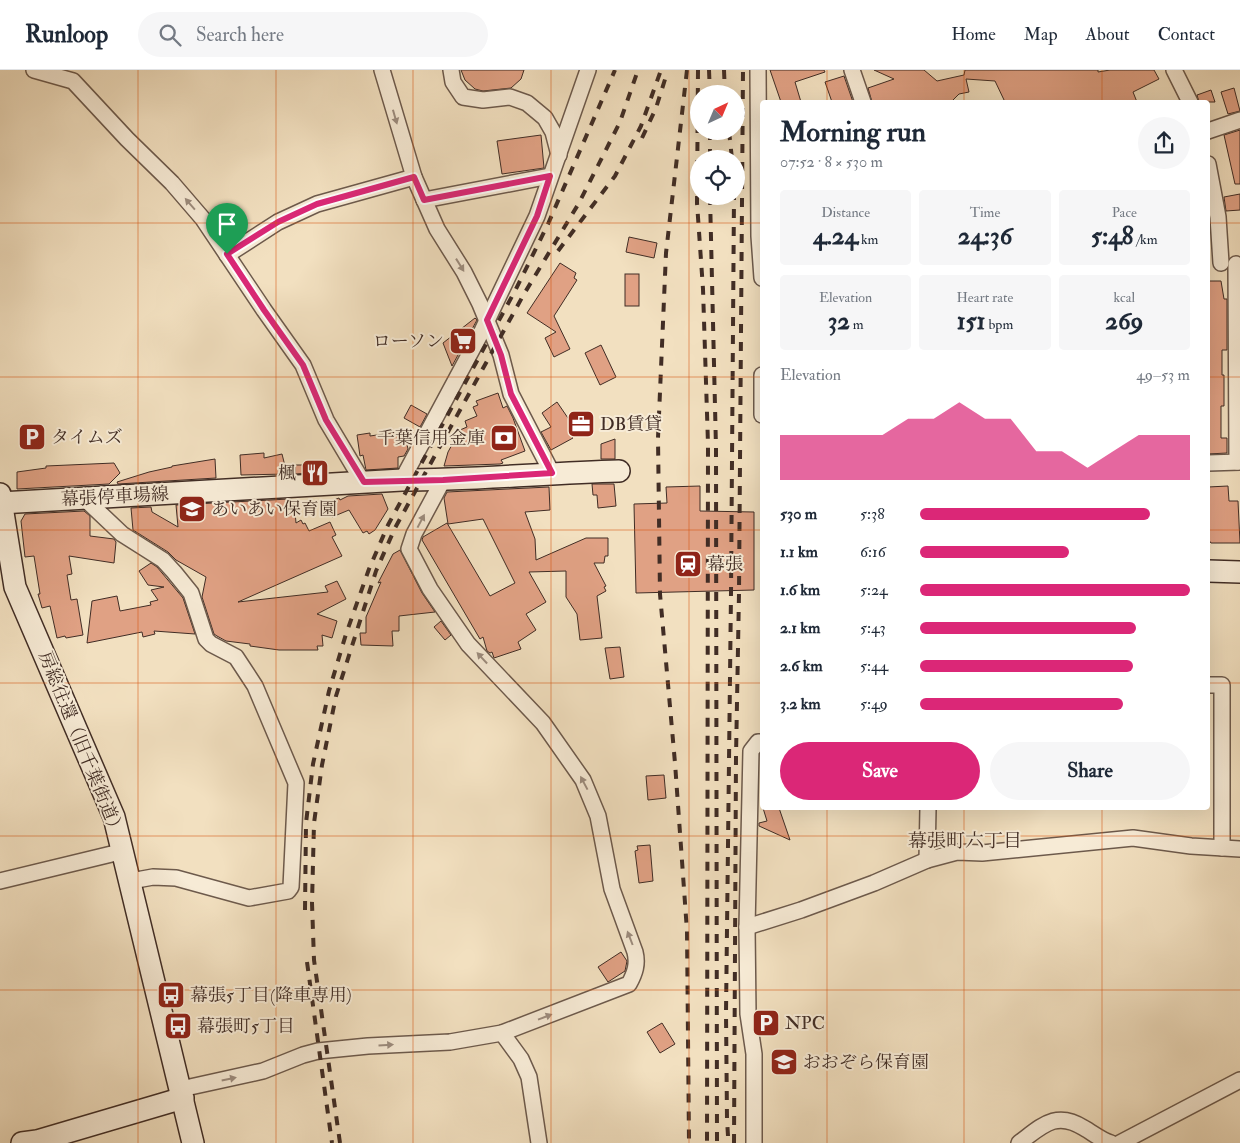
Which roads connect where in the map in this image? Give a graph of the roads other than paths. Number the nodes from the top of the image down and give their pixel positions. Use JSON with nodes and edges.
{"nodes":[{"id":1,"x":34,"y":70,"type":"edge"},
{"id":2,"x":382,"y":70,"type":"edge"},
{"id":3,"x":451,"y":70,"type":"edge"},
{"id":4,"x":588,"y":70,"type":"edge"},
{"id":5,"x":758,"y":70,"type":"edge"},
{"id":6,"x":852,"y":70,"type":"edge"},
{"id":7,"x":1174,"y":70,"type":"edge"},
{"id":8,"x":862,"y":100,"type":"edge"},
{"id":9,"x":1189,"y":100,"type":"edge"},
{"id":10,"x":1240,"y":120,"type":"edge"},
{"id":11,"x":1210,"y":129,"type":"edge"},
{"id":12,"x":559,"y":155,"type":"junction"},
{"id":13,"x":1210,"y":175,"type":"edge"},
{"id":14,"x":550,"y":176,"type":"junction"},
{"id":15,"x":414,"y":177,"type":"junction"},
{"id":16,"x":424,"y":200,"type":"junction"},
{"id":17,"x":760,"y":250,"type":"edge"},
{"id":18,"x":227,"y":254,"type":"junction"},
{"id":19,"x":1226,"y":263,"type":"edge"},
{"id":20,"x":487,"y":320,"type":"junction"},
{"id":21,"x":1238,"y":345,"type":"edge"},
{"id":22,"x":1239,"y":462,"type":"edge"},
{"id":23,"x":1210,"y":463,"type":"edge"},
{"id":24,"x":619,"y":471,"type":"dead end"},
{"id":25,"x":552,"y":473,"type":"junction"},
{"id":26,"x":402,"y":480,"type":"junction"},
{"id":27,"x":443,"y":480,"type":"junction"},
{"id":28,"x":364,"y":482,"type":"junction"},
{"id":29,"x":85,"y":499,"type":"junction"},
{"id":30,"x":0,"y":500,"type":"edge"},
{"id":31,"x":1210,"y":571,"type":"edge"},
{"id":32,"x":1240,"y":572,"type":"edge"},
{"id":33,"x":1210,"y":685,"type":"edge"},
{"id":34,"x":760,"y":742,"type":"edge"},
{"id":35,"x":1215,"y":754,"type":"edge"},
{"id":36,"x":928,"y":810,"type":"edge"},
{"id":37,"x":1222,"y":848,"type":"junction"},
{"id":38,"x":1240,"y":848,"type":"edge"},
{"id":39,"x":124,"y":851,"type":"junction"},
{"id":40,"x":927,"y":860,"type":"junction"},
{"id":41,"x":0,"y":881,"type":"edge"},
{"id":42,"x":131,"y":881,"type":"junction"},
{"id":43,"x":747,"y":927,"type":"junction"},
{"id":44,"x":502,"y":1033,"type":"junction"},
{"id":45,"x":1240,"y":1080,"type":"edge"},
{"id":46,"x":182,"y":1094,"type":"junction"},
{"id":47,"x":22,"y":1143,"type":"edge"},
{"id":48,"x":193,"y":1143,"type":"edge"},
{"id":49,"x":539,"y":1143,"type":"edge"},
{"id":50,"x":754,"y":1143,"type":"edge"},
{"id":51,"x":1019,"y":1143,"type":"edge"},
{"id":52,"x":1111,"y":1143,"type":"edge"},
{"id":53,"x":1120,"y":1143,"type":"edge"}],
"edges":[{"from":18,"to":1,"type":"street","one_way":true},
{"from":2,"to":15,"type":"street","one_way":true},
{"from":3,"to":12,"type":"street"},
{"from":4,"to":12,"type":"street"},
{"from":5,"to":17,"type":"street"},
{"from":6,"to":8,"type":"street"},
{"from":7,"to":9,"type":"street"},
{"from":10,"to":11,"type":"street"},
{"from":12,"to":14,"type":"street"},
{"from":13,"to":19,"type":"street"},
{"from":14,"to":16,"type":"street"},
{"from":14,"to":20,"type":"street"},
{"from":15,"to":16,"type":"street"},
{"from":15,"to":18,"type":"street"},
{"from":16,"to":20,"type":"street","one_way":true},
{"from":18,"to":28,"type":"street"},
{"from":19,"to":21,"type":"street"},
{"from":20,"to":25,"type":"street"},
{"from":20,"to":26,"type":"street"},
{"from":21,"to":22,"type":"street"},
{"from":22,"to":23,"type":"street"},
{"from":24,"to":25,"type":"street","name":"幕張停車場線"},
{"from":25,"to":27,"type":"street","name":"幕張停車場線"},
{"from":26,"to":27,"type":"street","name":"幕張停車場線"},
{"from":26,"to":28,"type":"street","name":"幕張停車場線"},
{"from":44,"to":27,"type":"street","one_way":true},
{"from":28,"to":29,"type":"street","name":"幕張停車場線"},
{"from":29,"to":30,"type":"street","name":"幕張停車場線"},
{"from":29,"to":42,"type":"street"},
{"from":30,"to":39,"type":"street","name":"房総往還（旧千葉街道）"},
{"from":31,"to":32,"type":"street"},
{"from":33,"to":35,"type":"street"},
{"from":34,"to":43,"type":"street"},
{"from":35,"to":37,"type":"street"},
{"from":36,"to":40,"type":"street"},
{"from":37,"to":38,"type":"street"},
{"from":37,"to":40,"type":"street"},
{"from":39,"to":41,"type":"street"},
{"from":39,"to":42,"type":"street","name":"房総往還（旧千葉街道）"},
{"from":40,"to":43,"type":"street"},
{"from":42,"to":46,"type":"street","name":"房総往還（旧千葉街道）"},
{"from":43,"to":50,"type":"street"},
{"from":46,"to":44,"type":"street","one_way":true},
{"from":44,"to":49,"type":"street"},
{"from":45,"to":53,"type":"street"},
{"from":46,"to":47,"type":"street"},
{"from":46,"to":48,"type":"street","name":"房総往還（旧千葉街道）"},
{"from":51,"to":52,"type":"street"}]}
